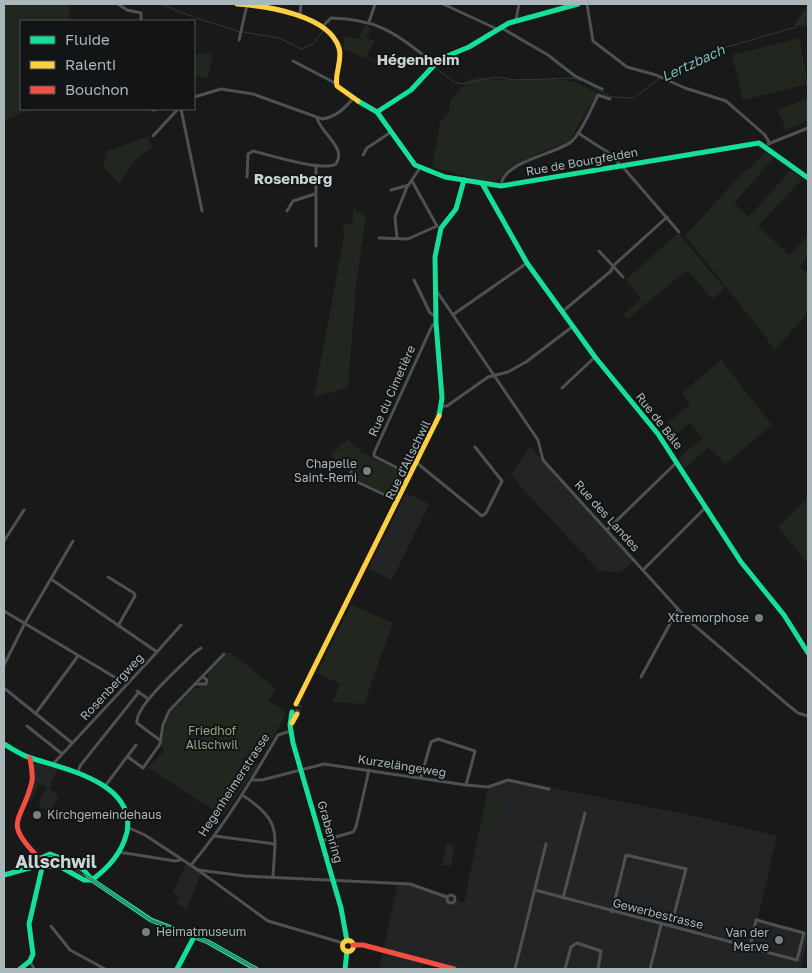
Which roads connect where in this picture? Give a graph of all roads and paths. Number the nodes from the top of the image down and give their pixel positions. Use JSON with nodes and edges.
{"nodes":[{"id":1,"x":118,"y":4,"type":"edge"},
{"id":2,"x":237,"y":4,"type":"edge"},
{"id":3,"x":251,"y":4,"type":"edge"},
{"id":4,"x":301,"y":4,"type":"edge"},
{"id":5,"x":375,"y":4,"type":"edge"},
{"id":6,"x":443,"y":4,"type":"edge"},
{"id":7,"x":519,"y":4,"type":"edge"},
{"id":8,"x":578,"y":4,"type":"edge"},
{"id":9,"x":587,"y":4,"type":"edge"},
{"id":10,"x":300,"y":16,"type":"junction"},
{"id":11,"x":141,"y":20,"type":"edge"},
{"id":12,"x":516,"y":20,"type":"junction"},
{"id":13,"x":369,"y":22,"type":"junction"},
{"id":14,"x":323,"y":26,"type":"junction"},
{"id":15,"x":498,"y":28,"type":"junction"},
{"id":16,"x":239,"y":40,"type":"dead end"},
{"id":17,"x":293,"y":61,"type":"dead end"},
{"id":18,"x":435,"y":64,"type":"junction"},
{"id":19,"x":335,"y":82,"type":"junction"},
{"id":20,"x":602,"y":89,"type":"dead end"},
{"id":21,"x":195,"y":97,"type":"edge"},
{"id":22,"x":353,"y":98,"type":"junction"},
{"id":23,"x":610,"y":99,"type":"dead end"},
{"id":24,"x":178,"y":110,"type":"edge"},
{"id":25,"x":179,"y":110,"type":"edge"},
{"id":26,"x":377,"y":112,"type":"junction"},
{"id":27,"x":317,"y":118,"type":"junction"},
{"id":28,"x":808,"y":128,"type":"edge"},
{"id":29,"x":391,"y":132,"type":"junction"},
{"id":30,"x":578,"y":133,"type":"junction"},
{"id":31,"x":153,"y":136,"type":"dead end"},
{"id":32,"x":768,"y":145,"type":"junction"},
{"id":33,"x":363,"y":155,"type":"dead end"},
{"id":34,"x":316,"y":165,"type":"junction"},
{"id":35,"x":621,"y":165,"type":"junction"},
{"id":36,"x":420,"y":168,"type":"junction"},
{"id":37,"x":247,"y":177,"type":"dead end"},
{"id":38,"x":808,"y":178,"type":"edge"},
{"id":39,"x":464,"y":180,"type":"junction"},
{"id":40,"x":411,"y":183,"type":"junction"},
{"id":41,"x":483,"y":185,"type":"junction"},
{"id":42,"x":498,"y":186,"type":"junction"},
{"id":43,"x":391,"y":190,"type":"dead end"},
{"id":44,"x":315,"y":194,"type":"junction"},
{"id":45,"x":493,"y":201,"type":"junction"},
{"id":46,"x":202,"y":211,"type":"dead end"},
{"id":47,"x":287,"y":211,"type":"dead end"},
{"id":48,"x":666,"y":218,"type":"junction"},
{"id":49,"x":439,"y":227,"type":"junction"},
{"id":50,"x":678,"y":232,"type":"dead end"},
{"id":51,"x":379,"y":238,"type":"dead end"},
{"id":52,"x":397,"y":238,"type":"junction"},
{"id":53,"x":316,"y":246,"type":"dead end"},
{"id":54,"x":599,"y":251,"type":"dead end"},
{"id":55,"x":527,"y":264,"type":"junction"},
{"id":56,"x":613,"y":266,"type":"junction"},
{"id":57,"x":623,"y":277,"type":"dead end"},
{"id":58,"x":414,"y":280,"type":"dead end"},
{"id":59,"x":436,"y":290,"type":"junction"},
{"id":60,"x":562,"y":313,"type":"junction"},
{"id":61,"x":454,"y":314,"type":"junction"},
{"id":62,"x":436,"y":316,"type":"junction"},
{"id":63,"x":436,"y":324,"type":"junction"},
{"id":64,"x":572,"y":327,"type":"junction"},
{"id":65,"x":595,"y":357,"type":"junction"},
{"id":66,"x":493,"y":375,"type":"junction"},
{"id":67,"x":562,"y":388,"type":"dead end"},
{"id":68,"x":442,"y":406,"type":"junction"},
{"id":69,"x":475,"y":446,"type":"dead end"},
{"id":70,"x":677,"y":461,"type":"junction"},
{"id":71,"x":417,"y":463,"type":"junction"},
{"id":72,"x":351,"y":472,"type":"dead end"},
{"id":73,"x":412,"y":475,"type":"junction"},
{"id":74,"x":399,"y":501,"type":"junction"},
{"id":75,"x":706,"y":507,"type":"junction"},
{"id":76,"x":24,"y":510,"type":"dead end"},
{"id":77,"x":608,"y":529,"type":"junction"},
{"id":78,"x":4,"y":541,"type":"edge"},
{"id":79,"x":73,"y":541,"type":"dead end"},
{"id":80,"x":643,"y":570,"type":"junction"},
{"id":81,"x":108,"y":577,"type":"dead end"},
{"id":82,"x":51,"y":579,"type":"junction"},
{"id":83,"x":678,"y":609,"type":"junction"},
{"id":84,"x":4,"y":611,"type":"edge"},
{"id":85,"x":25,"y":623,"type":"junction"},
{"id":86,"x":181,"y":625,"type":"dead end"},
{"id":87,"x":118,"y":626,"type":"junction"},
{"id":88,"x":201,"y":648,"type":"dead end"},
{"id":89,"x":157,"y":652,"type":"junction"},
{"id":90,"x":808,"y":653,"type":"edge"},
{"id":91,"x":224,"y":654,"type":"dead end"},
{"id":92,"x":78,"y":656,"type":"junction"},
{"id":93,"x":4,"y":665,"type":"edge"},
{"id":94,"x":203,"y":677,"type":"junction"},
{"id":95,"x":641,"y":677,"type":"dead end"},
{"id":96,"x":122,"y":681,"type":"dead end"},
{"id":97,"x":194,"y":684,"type":"junction"},
{"id":98,"x":4,"y":688,"type":"edge"},
{"id":99,"x":147,"y":698,"type":"dead end"},
{"id":100,"x":298,"y":703,"type":"tunnel mouth"},
{"id":101,"x":36,"y":713,"type":"junction"},
{"id":102,"x":294,"y":713,"type":"tunnel mouth"},
{"id":103,"x":808,"y":716,"type":"edge"},
{"id":104,"x":27,"y":726,"type":"dead end"},
{"id":105,"x":291,"y":731,"type":"junction"},
{"id":106,"x":160,"y":741,"type":"junction"},
{"id":107,"x":71,"y":742,"type":"junction"},
{"id":108,"x":4,"y":744,"type":"edge"},
{"id":109,"x":136,"y":745,"type":"dead end"},
{"id":110,"x":61,"y":753,"type":"junction"},
{"id":111,"x":128,"y":757,"type":"junction"},
{"id":112,"x":30,"y":758,"type":"junction"},
{"id":113,"x":54,"y":764,"type":"junction"},
{"id":114,"x":301,"y":769,"type":"junction"},
{"id":115,"x":369,"y":770,"type":"junction"},
{"id":116,"x":78,"y":772,"type":"junction"},
{"id":117,"x":420,"y":778,"type":"junction"},
{"id":118,"x":252,"y":780,"type":"junction"},
{"id":119,"x":466,"y":785,"type":"junction"},
{"id":120,"x":105,"y":786,"type":"junction"},
{"id":121,"x":549,"y":788,"type":"dead end"},
{"id":122,"x":242,"y":795,"type":"junction"},
{"id":123,"x":586,"y":814,"type":"dead end"},
{"id":124,"x":129,"y":828,"type":"junction"},
{"id":125,"x":214,"y":836,"type":"junction"},
{"id":126,"x":322,"y":841,"type":"junction"},
{"id":127,"x":275,"y":844,"type":"junction"},
{"id":128,"x":546,"y":844,"type":"dead end"},
{"id":129,"x":119,"y":852,"type":"junction"},
{"id":130,"x":180,"y":860,"type":"junction"},
{"id":131,"x":41,"y":864,"type":"junction"},
{"id":132,"x":190,"y":865,"type":"junction"},
{"id":133,"x":198,"y":870,"type":"junction"},
{"id":134,"x":4,"y":875,"type":"edge"},
{"id":135,"x":274,"y":877,"type":"junction"},
{"id":136,"x":333,"y":878,"type":"junction"},
{"id":137,"x":92,"y":880,"type":"junction"},
{"id":138,"x":535,"y":890,"type":"junction"},
{"id":139,"x":447,"y":897,"type":"dead end"},
{"id":140,"x":563,"y":898,"type":"junction"},
{"id":141,"x":612,"y":912,"type":"junction"},
{"id":142,"x":661,"y":925,"type":"junction"},
{"id":143,"x":50,"y":926,"type":"dead end"},
{"id":144,"x":671,"y":926,"type":"junction"},
{"id":145,"x":194,"y":937,"type":"junction"},
{"id":146,"x":345,"y":942,"type":"junction"},
{"id":147,"x":353,"y":945,"type":"junction"},
{"id":148,"x":750,"y":948,"type":"dead end"},
{"id":149,"x":347,"y":951,"type":"junction"},
{"id":150,"x":30,"y":961,"type":"junction"},
{"id":151,"x":99,"y":968,"type":"edge"},
{"id":152,"x":20,"y":969,"type":"edge"},
{"id":153,"x":34,"y":969,"type":"edge"},
{"id":154,"x":105,"y":969,"type":"edge"},
{"id":155,"x":177,"y":969,"type":"edge"},
{"id":156,"x":256,"y":969,"type":"edge"},
{"id":157,"x":345,"y":969,"type":"edge"},
{"id":158,"x":454,"y":969,"type":"edge"},
{"id":159,"x":515,"y":969,"type":"edge"},
{"id":160,"x":565,"y":969,"type":"edge"},
{"id":161,"x":598,"y":969,"type":"edge"},
{"id":162,"x":650,"y":969,"type":"edge"}],
"edges":[{"from":1,"to":11,"type":"street"},
{"from":2,"to":3,"type":"main road"},
{"from":3,"to":10,"type":"main road"},
{"from":3,"to":16,"type":"street"},
{"from":4,"to":10,"type":"street"},
{"from":5,"to":13,"type":"street"},
{"from":6,"to":15,"type":"street"},
{"from":7,"to":12,"type":"street"},
{"from":8,"to":12,"type":"main road"},
{"from":9,"to":32,"type":"street"},
{"from":10,"to":14,"type":"main road"},
{"from":12,"to":15,"type":"main road"},
{"from":13,"to":14,"type":"street"},
{"from":13,"to":18,"type":"street"},
{"from":14,"to":19,"type":"main road"},
{"from":15,"to":18,"type":"main road"},
{"from":15,"to":20,"type":"street"},
{"from":17,"to":19,"type":"street"},
{"from":18,"to":26,"type":"main road"},
{"from":19,"to":22,"type":"main road"},
{"from":21,"to":27,"type":"street"},
{"from":22,"to":26,"type":"main road"},
{"from":22,"to":27,"type":"street"},
{"from":23,"to":30,"type":"street"},
{"from":24,"to":31,"type":"street"},
{"from":25,"to":46,"type":"street"},
{"from":26,"to":29,"type":"main road","name":"Rue de Bourgfelden"},
{"from":27,"to":34,"type":"street"},
{"from":28,"to":32,"type":"street"},
{"from":29,"to":33,"type":"street"},
{"from":29,"to":36,"type":"main road","name":"Rue de Bourgfelden"},
{"from":30,"to":35,"type":"street"},
{"from":30,"to":42,"type":"street"},
{"from":32,"to":35,"type":"main road","name":"Rue de Bourgfelden"},
{"from":32,"to":38,"type":"main road"},
{"from":34,"to":37,"type":"street"},
{"from":34,"to":44,"type":"street"},
{"from":35,"to":42,"type":"main road","name":"Rue de Bourgfelden"},
{"from":35,"to":48,"type":"street"},
{"from":36,"to":39,"type":"main road","name":"Rue de Bourgfelden"},
{"from":36,"to":40,"type":"street"},
{"from":39,"to":41,"type":"main road","name":"Rue de Bourgfelden"},
{"from":39,"to":49,"type":"main road"},
{"from":40,"to":43,"type":"street"},
{"from":40,"to":49,"type":"street"},
{"from":40,"to":52,"type":"street"},
{"from":41,"to":42,"type":"main road","name":"Rue de Bourgfelden"},
{"from":41,"to":45,"type":"main road","name":"Rue de Bâle"},
{"from":42,"to":45,"type":"main road"},
{"from":44,"to":47,"type":"street"},
{"from":44,"to":53,"type":"street"},
{"from":45,"to":55,"type":"main road","name":"Rue de Bâle"},
{"from":48,"to":50,"type":"street"},
{"from":48,"to":56,"type":"street"},
{"from":49,"to":52,"type":"street"},
{"from":49,"to":59,"type":"main road","name":"Rue d'Allschwil"},
{"from":51,"to":52,"type":"street"},
{"from":54,"to":56,"type":"street"},
{"from":55,"to":60,"type":"main road","name":"Rue de Bâle"},
{"from":55,"to":61,"type":"street"},
{"from":56,"to":57,"type":"street"},
{"from":56,"to":60,"type":"street"},
{"from":58,"to":62,"type":"street"},
{"from":59,"to":61,"type":"street","name":"Rue des Landes"},
{"from":59,"to":62,"type":"main road","name":"Rue d'Allschwil"},
{"from":60,"to":64,"type":"main road","name":"Rue de Bâle"},
{"from":61,"to":66,"type":"street","name":"Rue des Landes"},
{"from":62,"to":63,"type":"main road","name":"Rue d'Allschwil"},
{"from":63,"to":68,"type":"main road","name":"Rue d'Allschwil"},
{"from":63,"to":73,"type":"street","name":"Rue du Cimetière"},
{"from":64,"to":65,"type":"main road","name":"Rue de Bâle"},
{"from":64,"to":66,"type":"street"},
{"from":65,"to":67,"type":"street"},
{"from":65,"to":70,"type":"main road","name":"Rue de Bâle"},
{"from":66,"to":68,"type":"street"},
{"from":66,"to":77,"type":"street","name":"Rue des Landes"},
{"from":68,"to":71,"type":"main road","name":"Rue d'Allschwil"},
{"from":69,"to":71,"type":"street"},
{"from":70,"to":75,"type":"main road","name":"Rue de Bâle"},
{"from":70,"to":77,"type":"street"},
{"from":71,"to":73,"type":"main road","name":"Rue d'Allschwil"},
{"from":72,"to":74,"type":"street"},
{"from":73,"to":74,"type":"main road","name":"Rue d'Allschwil"},
{"from":74,"to":100,"type":"main road","name":"Rue d'Allschwil"},
{"from":75,"to":80,"type":"street"},
{"from":75,"to":90,"type":"main road","name":"Rue de Bâle"},
{"from":76,"to":78,"type":"street"},
{"from":77,"to":80,"type":"street","name":"Rue des Landes"},
{"from":79,"to":82,"type":"street"},
{"from":80,"to":83,"type":"street","name":"Rue des Landes"},
{"from":81,"to":87,"type":"street"},
{"from":82,"to":85,"type":"street"},
{"from":82,"to":87,"type":"street","name":"Rosenbergweg"},
{"from":83,"to":95,"type":"street"},
{"from":83,"to":103,"type":"street","name":"Rue des Landes"},
{"from":84,"to":85,"type":"street"},
{"from":85,"to":92,"type":"street"},
{"from":85,"to":93,"type":"street"},
{"from":86,"to":89,"type":"street"},
{"from":87,"to":89,"type":"street","name":"Rosenbergweg"},
{"from":88,"to":106,"type":"street"},
{"from":89,"to":107,"type":"street","name":"Rosenbergweg"},
{"from":91,"to":94,"type":"street"},
{"from":92,"to":96,"type":"street"},
{"from":92,"to":101,"type":"street"},
{"from":94,"to":97,"type":"street"},
{"from":94,"to":97,"type":"street"},
{"from":97,"to":106,"type":"street"},
{"from":98,"to":101,"type":"street"},
{"from":99,"to":116,"type":"street"},
{"from":101,"to":107,"type":"street"},
{"from":102,"to":105,"type":"main road","name":"Grabenring"},
{"from":104,"to":110,"type":"street"},
{"from":105,"to":114,"type":"main road","name":"Grabenring"},
{"from":105,"to":118,"type":"street","name":"Hegenheimerstrasse"},
{"from":106,"to":111,"type":"street"},
{"from":107,"to":110,"type":"street","name":"Rosenbergweg"},
{"from":108,"to":112,"type":"main road"},
{"from":109,"to":111,"type":"street"},
{"from":110,"to":113,"type":"street","name":"Rosenbergweg"},
{"from":111,"to":120,"type":"street"},
{"from":112,"to":113,"type":"main road"},
{"from":112,"to":131,"type":"main road"},
{"from":113,"to":116,"type":"main road"},
{"from":114,"to":115,"type":"street","name":"Kurzelängeweg"},
{"from":114,"to":118,"type":"street","name":"Kurzelängeweg"},
{"from":114,"to":126,"type":"main road","name":"Grabenring"},
{"from":115,"to":117,"type":"street","name":"Kurzelängeweg"},
{"from":115,"to":126,"type":"street"},
{"from":116,"to":120,"type":"main road"},
{"from":117,"to":119,"type":"street","name":"Kurzelängeweg"},
{"from":117,"to":119,"type":"street"},
{"from":118,"to":122,"type":"street","name":"Hegenheimerstrasse"},
{"from":119,"to":121,"type":"street","name":"Kurzelängeweg"},
{"from":120,"to":124,"type":"main road"},
{"from":122,"to":125,"type":"street","name":"Hegenheimerstrasse"},
{"from":122,"to":127,"type":"street"},
{"from":123,"to":140,"type":"street"},
{"from":124,"to":129,"type":"main road"},
{"from":124,"to":130,"type":"street"},
{"from":125,"to":127,"type":"street"},
{"from":125,"to":132,"type":"street","name":"Hegenheimerstrasse"},
{"from":126,"to":136,"type":"main road","name":"Grabenring"},
{"from":127,"to":135,"type":"street"},
{"from":128,"to":138,"type":"street"},
{"from":129,"to":130,"type":"street"},
{"from":129,"to":137,"type":"main road"},
{"from":130,"to":132,"type":"street"},
{"from":131,"to":134,"type":"main road"},
{"from":131,"to":137,"type":"main road"},
{"from":131,"to":137,"type":"main road"},
{"from":131,"to":150,"type":"main road"},
{"from":132,"to":133,"type":"street"},
{"from":133,"to":135,"type":"street"},
{"from":133,"to":146,"type":"street"},
{"from":135,"to":136,"type":"street"},
{"from":136,"to":139,"type":"street"},
{"from":136,"to":146,"type":"main road","name":"Grabenring"},
{"from":137,"to":145,"type":"main road"},
{"from":138,"to":140,"type":"street","name":"Gewerbestrasse"},
{"from":138,"to":159,"type":"street"},
{"from":140,"to":141,"type":"street","name":"Gewerbestrasse"},
{"from":141,"to":142,"type":"street","name":"Gewerbestrasse"},
{"from":141,"to":144,"type":"street"},
{"from":142,"to":144,"type":"street","name":"Gewerbestrasse"},
{"from":142,"to":162,"type":"street"},
{"from":143,"to":151,"type":"street"},
{"from":144,"to":148,"type":"street","name":"Gewerbestrasse"},
{"from":145,"to":155,"type":"main road"},
{"from":145,"to":156,"type":"main road"},
{"from":146,"to":147,"type":"main road"},
{"from":146,"to":149,"type":"main road","name":"Grabenring"},
{"from":147,"to":149,"type":"main road"},
{"from":147,"to":158,"type":"main road"},
{"from":149,"to":157,"type":"main road"},
{"from":150,"to":152,"type":"main road"},
{"from":150,"to":153,"type":"street"},
{"from":151,"to":154,"type":"street"},
{"from":160,"to":161,"type":"street"}]}
